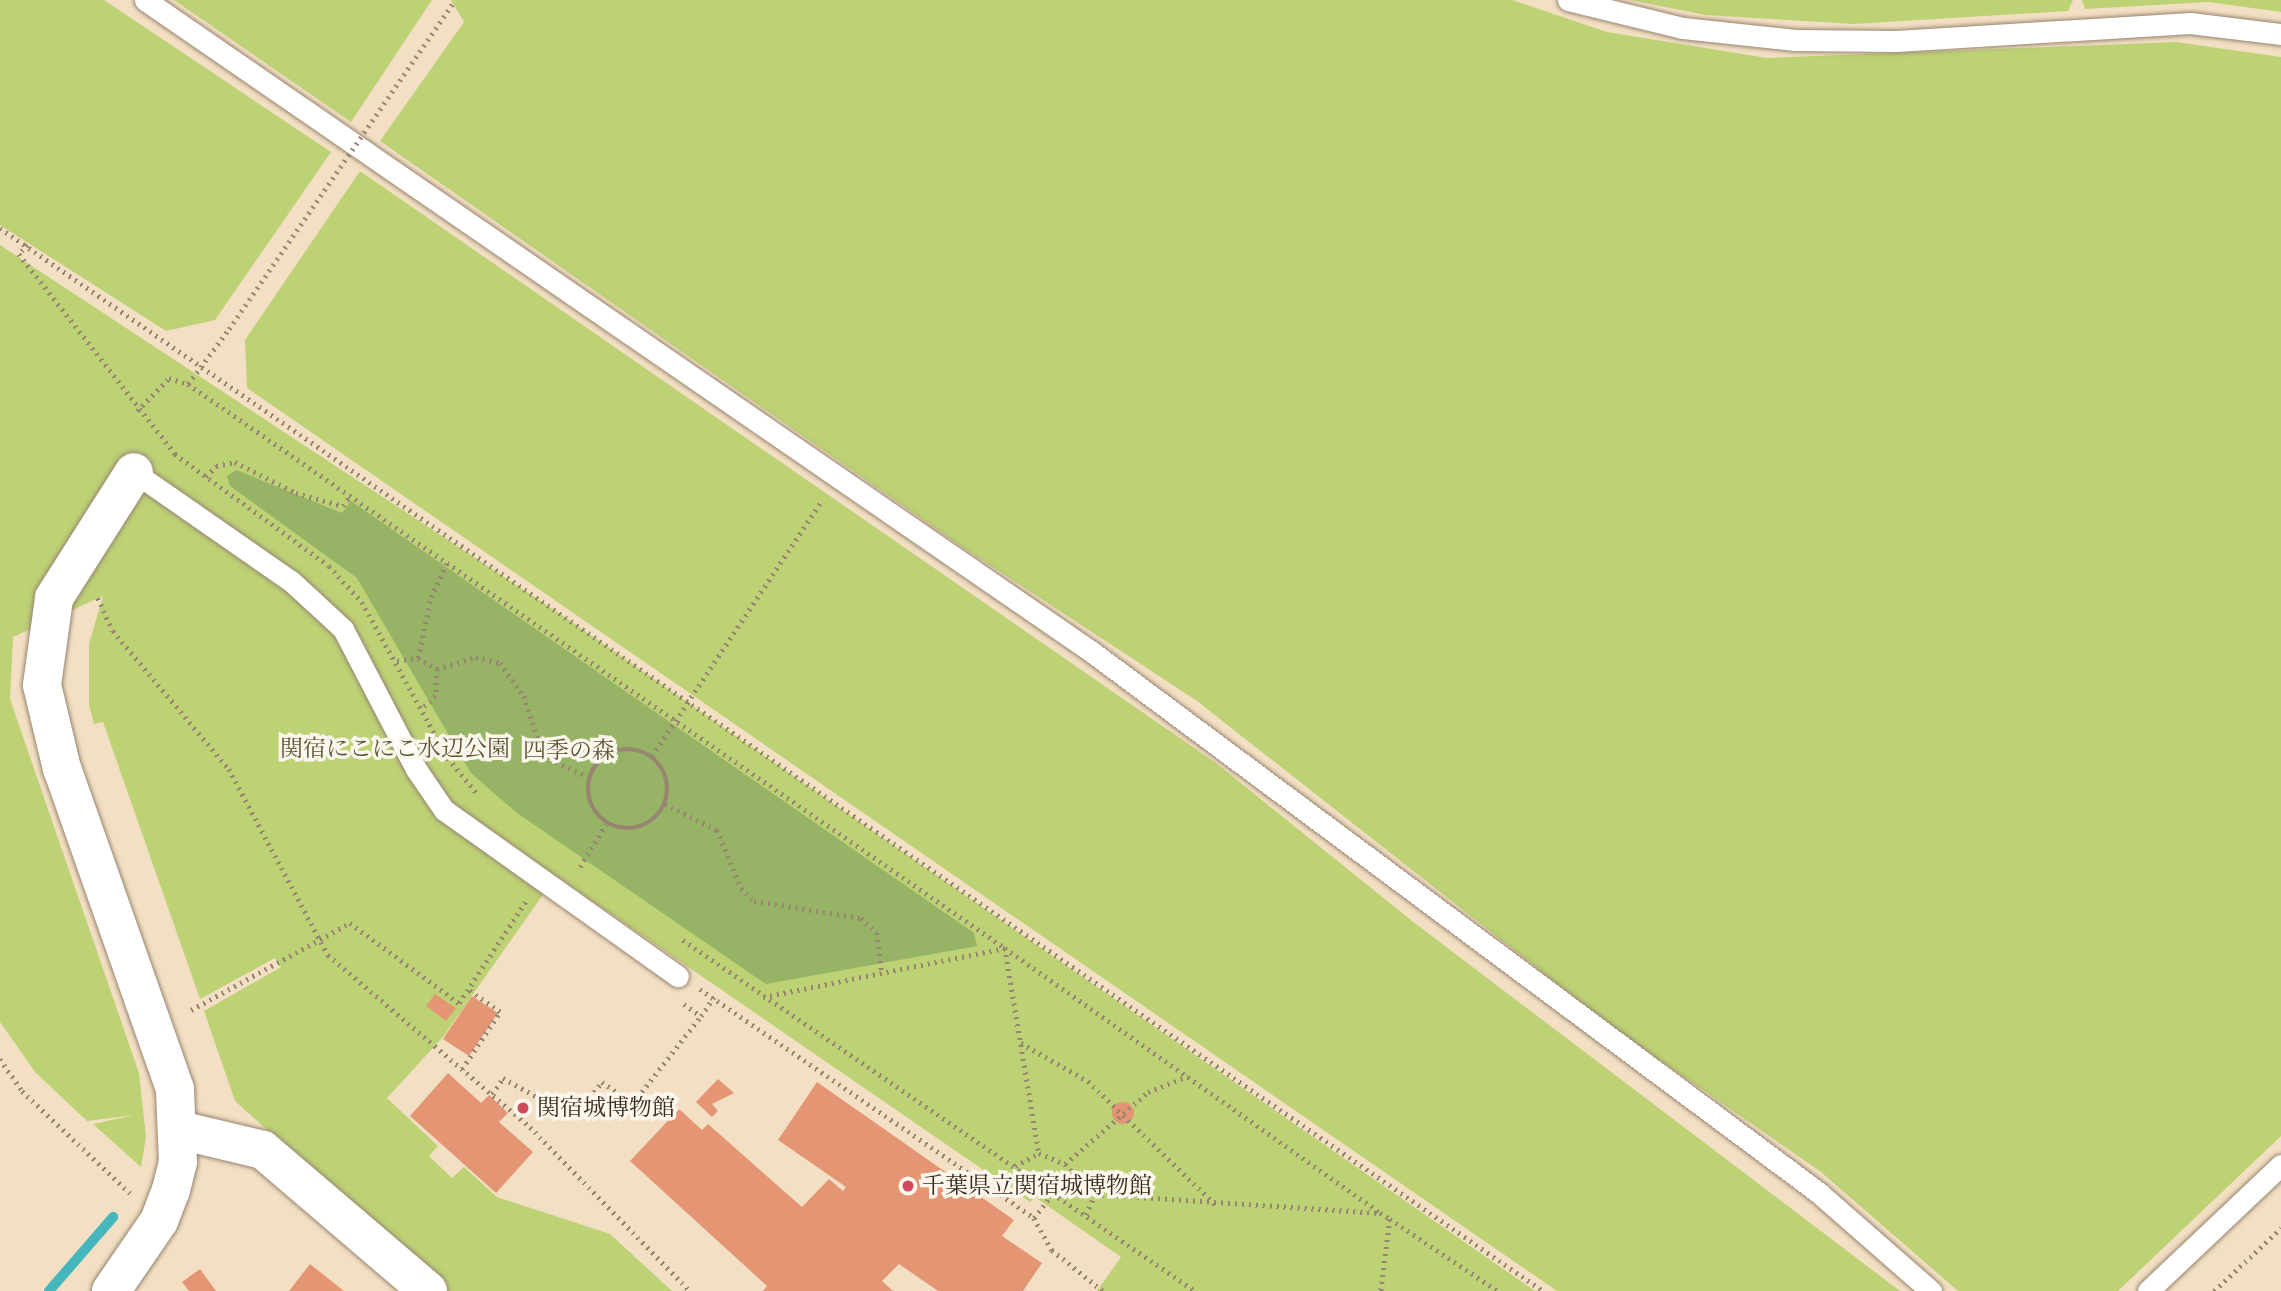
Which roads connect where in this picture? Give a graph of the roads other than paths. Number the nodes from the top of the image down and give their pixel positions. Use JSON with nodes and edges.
{"nodes":[{"id":1,"x":145,"y":0,"type":"edge"},
{"id":2,"x":1568,"y":0,"type":"edge"},
{"id":3,"x":2281,"y":34,"type":"edge"},
{"id":4,"x":134,"y":472,"type":"joint"},
{"id":5,"x":678,"y":976,"type":"road end"},
{"id":6,"x":179,"y":1130,"type":"junction"},
{"id":7,"x":2281,"y":1166,"type":"edge"},
{"id":8,"x":111,"y":1291,"type":"edge"},
{"id":9,"x":428,"y":1291,"type":"edge"},
{"id":10,"x":1931,"y":1291,"type":"edge"},
{"id":11,"x":2148,"y":1291,"type":"edge"}],
"edges":[{"from":1,"to":10,"type":"lane"},
{"from":2,"to":3,"type":"lane"},
{"from":4,"to":5,"type":"lane"},
{"from":4,"to":6,"type":"street"},
{"from":6,"to":8,"type":"street"},
{"from":6,"to":9,"type":"street"},
{"from":7,"to":11,"type":"lane"}]}
